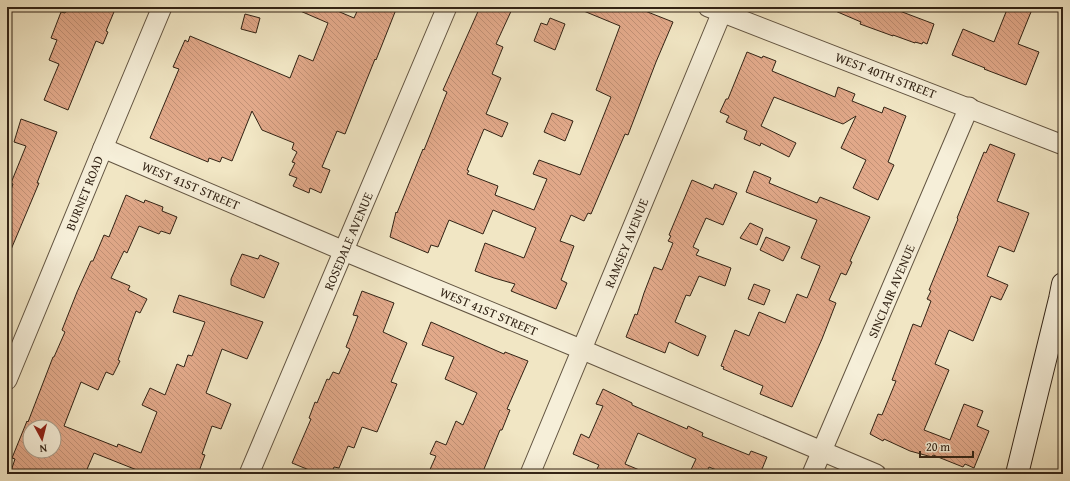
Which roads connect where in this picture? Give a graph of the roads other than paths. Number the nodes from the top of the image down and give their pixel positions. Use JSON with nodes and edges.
{"nodes":[{"id":1,"x":162,"y":7,"type":"edge"},
{"id":2,"x":446,"y":7,"type":"edge"},
{"id":3,"x":715,"y":10,"type":"edge"},
{"id":4,"x":969,"y":107,"type":"junction"},
{"id":5,"x":1063,"y":145,"type":"edge"},
{"id":6,"x":102,"y":148,"type":"junction"},
{"id":7,"x":344,"y":251,"type":"junction"},
{"id":8,"x":1063,"y":284,"type":"edge"},
{"id":9,"x":582,"y":350,"type":"junction"},
{"id":10,"x":7,"y":380,"type":"edge"},
{"id":11,"x":822,"y":451,"type":"junction"},
{"id":12,"x":249,"y":474,"type":"edge"},
{"id":13,"x":530,"y":474,"type":"edge"},
{"id":14,"x":812,"y":474,"type":"edge"},
{"id":15,"x":876,"y":474,"type":"edge"},
{"id":16,"x":1017,"y":474,"type":"edge"}],
"edges":[{"from":1,"to":6,"type":"street","name":"BURNET ROAD"},
{"from":2,"to":7,"type":"street","name":"ROSEDALE AVENUE"},
{"from":3,"to":4,"type":"street","name":"WEST 40TH STREET"},
{"from":3,"to":9,"type":"street","name":"RAMSEY AVENUE"},
{"from":4,"to":5,"type":"street","name":"WEST 40TH STREET"},
{"from":4,"to":11,"type":"street","name":"SINCLAIR AVENUE"},
{"from":6,"to":7,"type":"street","name":"WEST 41ST STREET"},
{"from":6,"to":10,"type":"street","name":"BURNET ROAD"},
{"from":7,"to":9,"type":"street","name":"WEST 41ST STREET"},
{"from":7,"to":12,"type":"street","name":"ROSEDALE AVENUE"},
{"from":8,"to":16,"type":"street"},
{"from":9,"to":11,"type":"street","name":"WEST 41ST STREET"},
{"from":9,"to":13,"type":"street","name":"RAMSEY AVENUE"},
{"from":11,"to":14,"type":"street","name":"SINCLAIR AVENUE"},
{"from":11,"to":15,"type":"street","name":"WEST 41ST STREET"}]}
